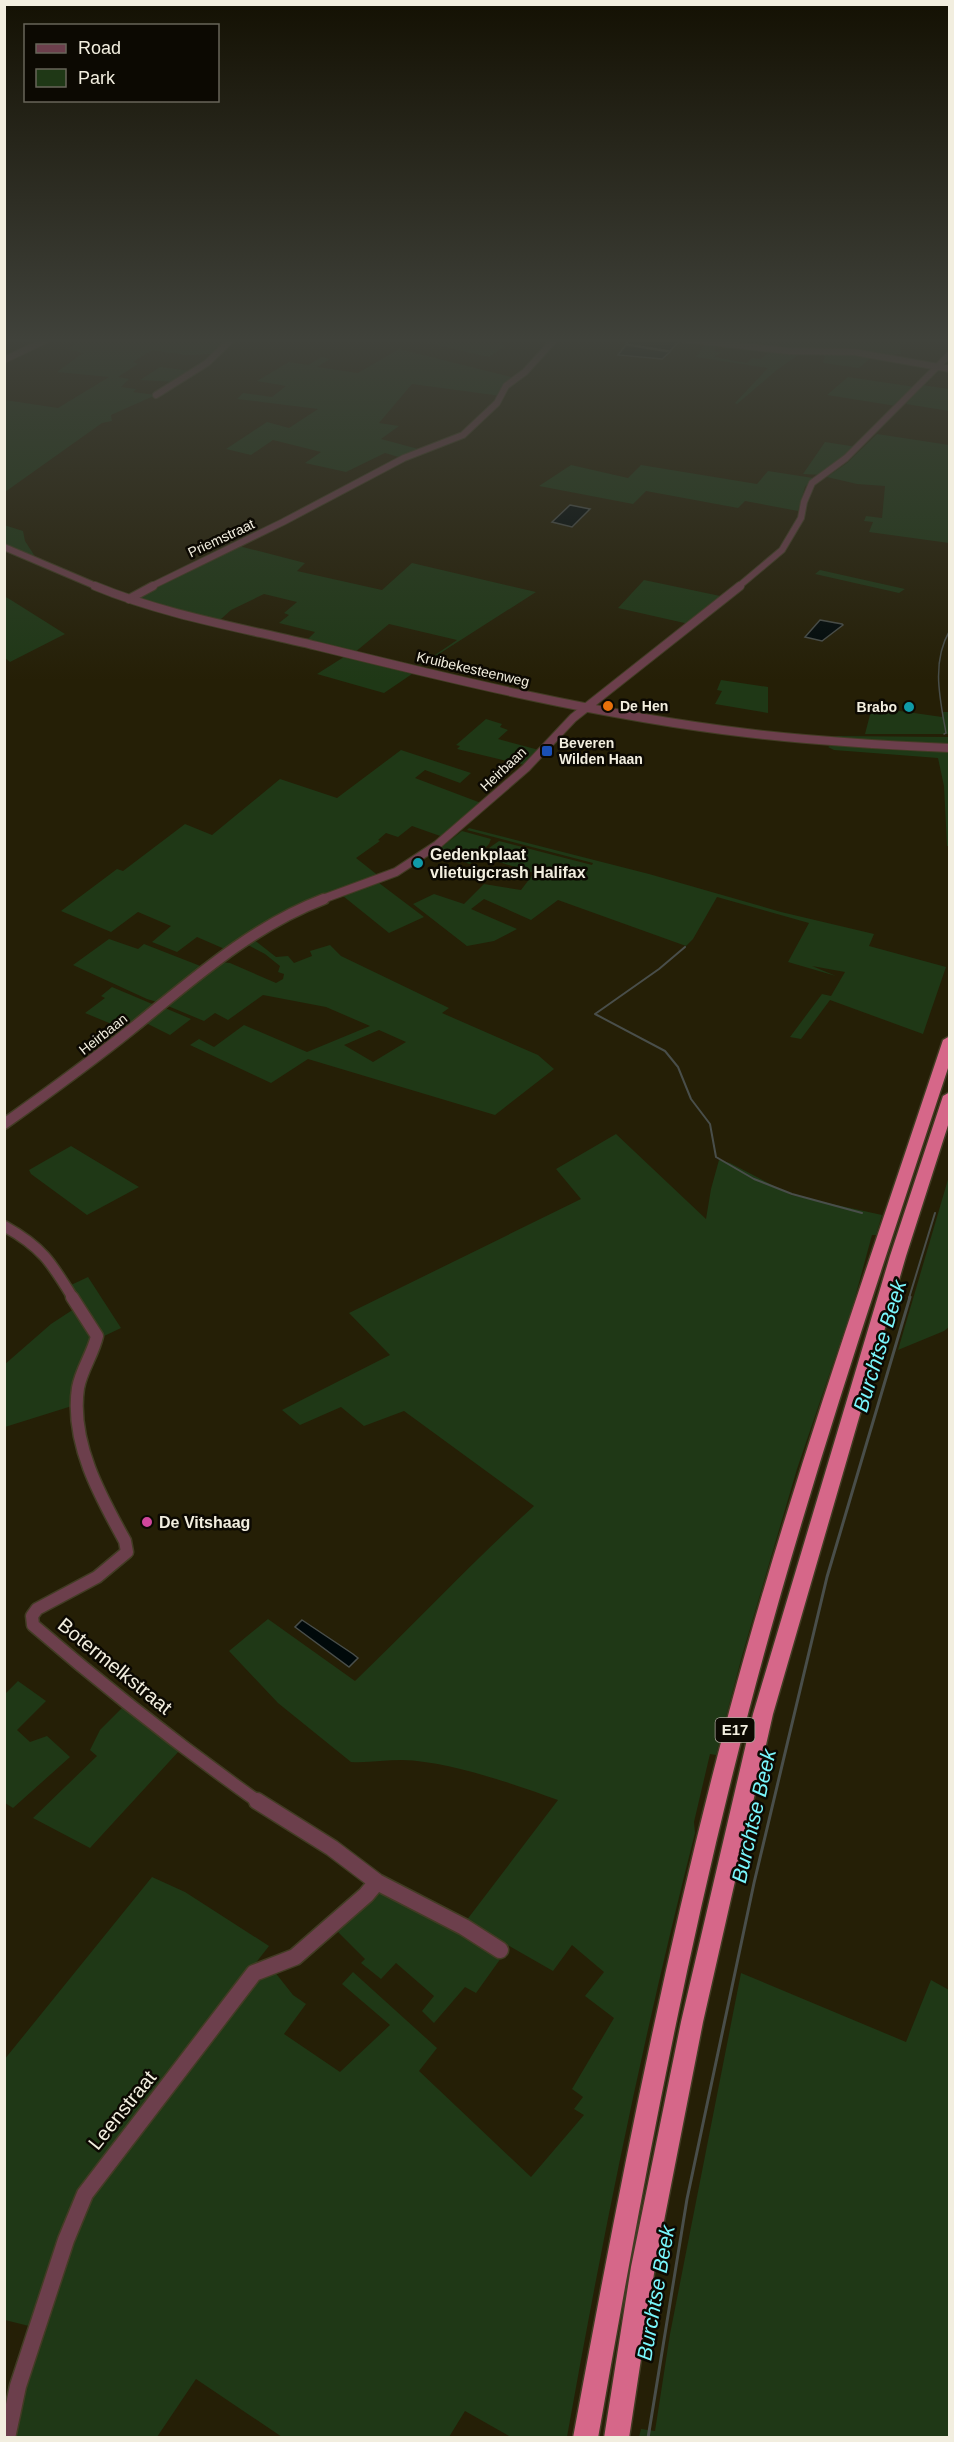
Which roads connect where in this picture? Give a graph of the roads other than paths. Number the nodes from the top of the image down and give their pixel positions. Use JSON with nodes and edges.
{"nodes":[{"id":1,"x":417,"y":453,"type":"edge"},
{"id":2,"x":851,"y":453,"type":"edge"},
{"id":3,"x":4,"y":548,"type":"edge"},
{"id":4,"x":129,"y":599,"type":"junction"},
{"id":5,"x":586,"y":709,"type":"junction"},
{"id":6,"x":950,"y":748,"type":"edge"},
{"id":7,"x":950,"y":1040,"type":"edge"},
{"id":8,"x":950,"y":1096,"type":"edge"},
{"id":9,"x":4,"y":1124,"type":"edge"},
{"id":10,"x":4,"y":1226,"type":"edge"},
{"id":11,"x":377,"y":1882,"type":"junction"},
{"id":12,"x":500,"y":1950,"type":"dead end"},
{"id":13,"x":7,"y":2438,"type":"edge"},
{"id":14,"x":585,"y":2438,"type":"edge"},
{"id":15,"x":616,"y":2438,"type":"edge"}],
"edges":[{"from":1,"to":4,"type":"street","name":"Priemstraat"},
{"from":2,"to":5,"type":"street","name":"Heirbaan"},
{"from":3,"to":4,"type":"street","name":"Kruibekesteenweg"},
{"from":4,"to":5,"type":"street","name":"Kruibekesteenweg"},
{"from":5,"to":6,"type":"street","name":"Kruibekesteenweg"},
{"from":5,"to":9,"type":"street","name":"Heirbaan"},
{"from":7,"to":14,"type":"highway","number":"E17"},
{"from":8,"to":15,"type":"highway","number":"E17"},
{"from":10,"to":11,"type":"street","name":"Botermelkstraat"},
{"from":11,"to":12,"type":"street","name":"Botermelkstraat"},
{"from":11,"to":13,"type":"street","name":"Leenstraat"}]}
